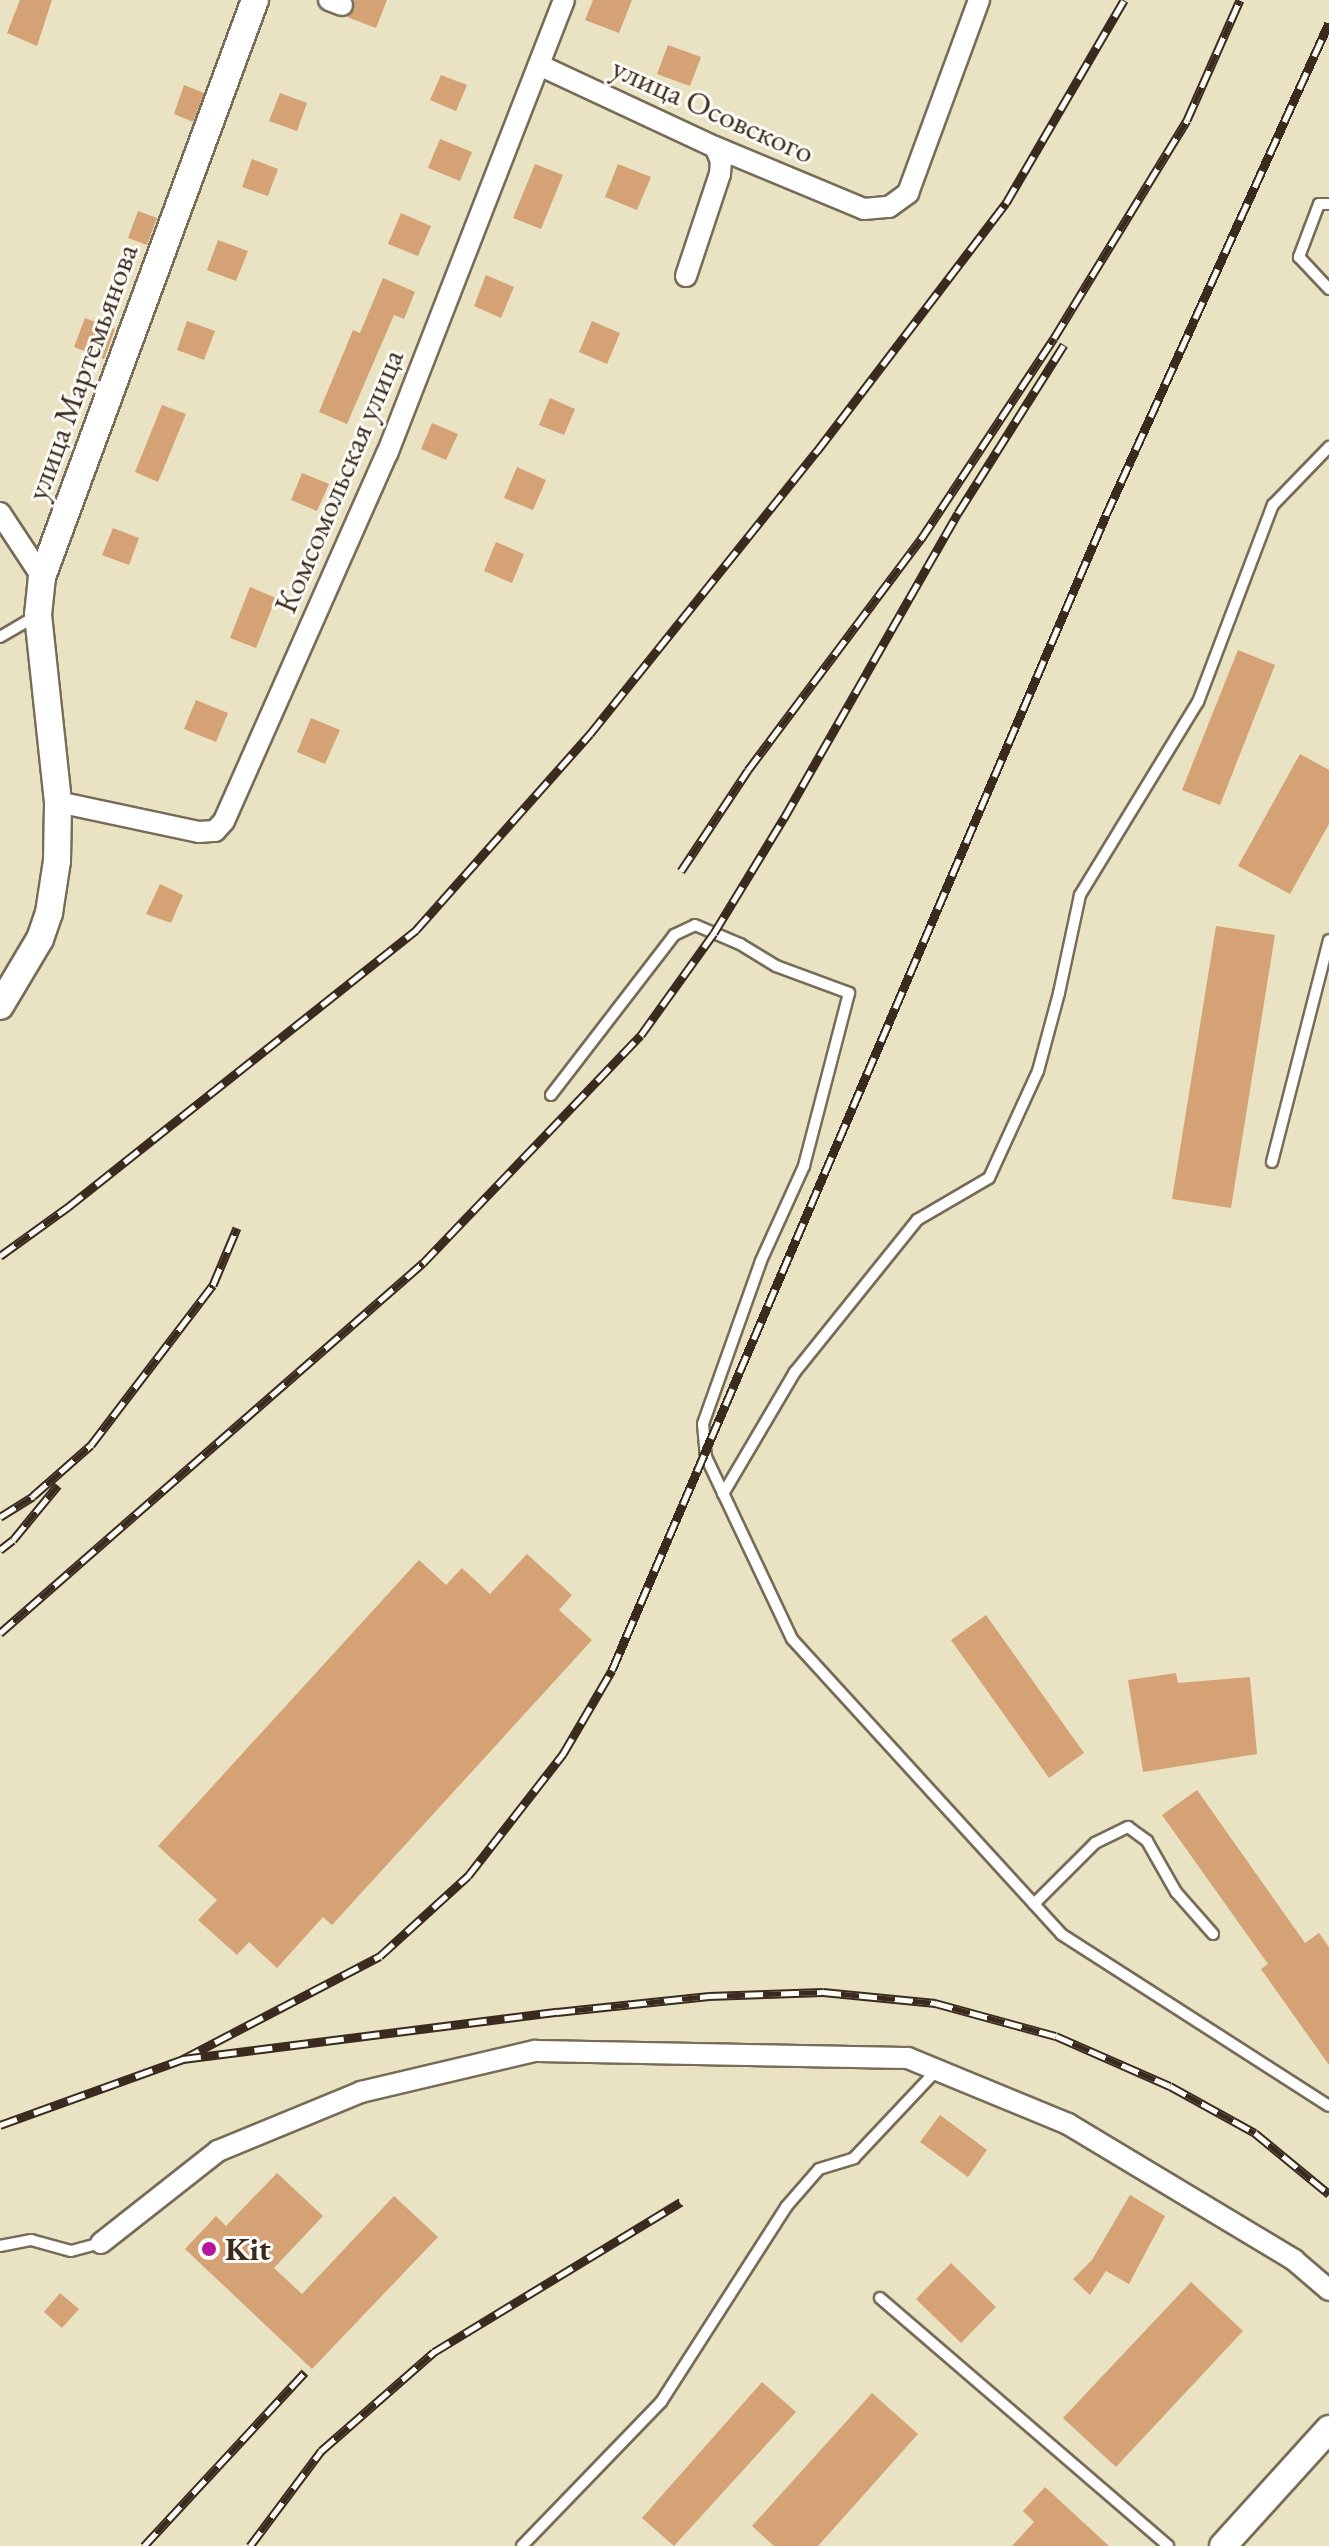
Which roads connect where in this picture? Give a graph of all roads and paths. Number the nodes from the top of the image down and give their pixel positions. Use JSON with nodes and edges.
{"nodes":[{"id":1,"x":255,"y":0,"type":"edge"},
{"id":2,"x":564,"y":0,"type":"edge"},
{"id":3,"x":979,"y":0,"type":"edge"},
{"id":4,"x":539,"y":65,"type":"junction"},
{"id":5,"x":715,"y":147,"type":"junction"},
{"id":6,"x":1329,"y":204,"type":"edge"},
{"id":7,"x":686,"y":276,"type":"dead end"},
{"id":8,"x":1329,"y":289,"type":"edge"},
{"id":9,"x":1329,"y":447,"type":"edge"},
{"id":10,"x":0,"y":513,"type":"edge"},
{"id":11,"x":42,"y":577,"type":"junction"},
{"id":12,"x":38,"y":615,"type":"junction"},
{"id":13,"x":0,"y":637,"type":"edge"},
{"id":14,"x":58,"y":802,"type":"junction"},
{"id":15,"x":1329,"y":940,"type":"edge"},
{"id":16,"x":0,"y":1006,"type":"edge"},
{"id":17,"x":551,"y":1095,"type":"dead end"},
{"id":18,"x":1272,"y":1162,"type":"dead end"},
{"id":19,"x":723,"y":1494,"type":"junction"},
{"id":20,"x":1034,"y":1904,"type":"junction"},
{"id":21,"x":1213,"y":1934,"type":"dead end"},
{"id":22,"x":937,"y":2070,"type":"junction"},
{"id":23,"x":1329,"y":2106,"type":"edge"},
{"id":24,"x":101,"y":2243,"type":"joint"},
{"id":25,"x":0,"y":2246,"type":"edge"},
{"id":26,"x":1329,"y":2290,"type":"edge"},
{"id":27,"x":880,"y":2298,"type":"dead end"},
{"id":28,"x":1329,"y":2429,"type":"edge"},
{"id":29,"x":522,"y":2546,"type":"edge"},
{"id":30,"x":1168,"y":2546,"type":"edge"},
{"id":31,"x":1223,"y":2546,"type":"edge"}],
"edges":[{"from":1,"to":11,"type":"street","name":"улица Мартемьянова"},
{"from":2,"to":4,"type":"street","name":"Комсомольская улица"},
{"from":3,"to":5,"type":"street","name":"улица Осовского"},
{"from":4,"to":5,"type":"street","name":"улица Осовского"},
{"from":4,"to":14,"type":"street","name":"Комсомольская улица"},
{"from":5,"to":7,"type":"street"},
{"from":6,"to":8,"type":"lane"},
{"from":9,"to":19,"type":"lane"},
{"from":10,"to":11,"type":"street"},
{"from":11,"to":12,"type":"street","name":"улица Мартемьянова"},
{"from":12,"to":13,"type":"lane"},
{"from":12,"to":14,"type":"street","name":"улица Мартемьянова"},
{"from":14,"to":16,"type":"street","name":"улица Мартемьянова"},
{"from":15,"to":18,"type":"lane"},
{"from":17,"to":19,"type":"lane"},
{"from":19,"to":20,"type":"lane"},
{"from":20,"to":21,"type":"lane"},
{"from":20,"to":23,"type":"lane"},
{"from":22,"to":24,"type":"street"},
{"from":22,"to":26,"type":"street"},
{"from":22,"to":29,"type":"lane"},
{"from":24,"to":25,"type":"lane"},
{"from":27,"to":30,"type":"lane"},
{"from":28,"to":31,"type":"street"}]}
